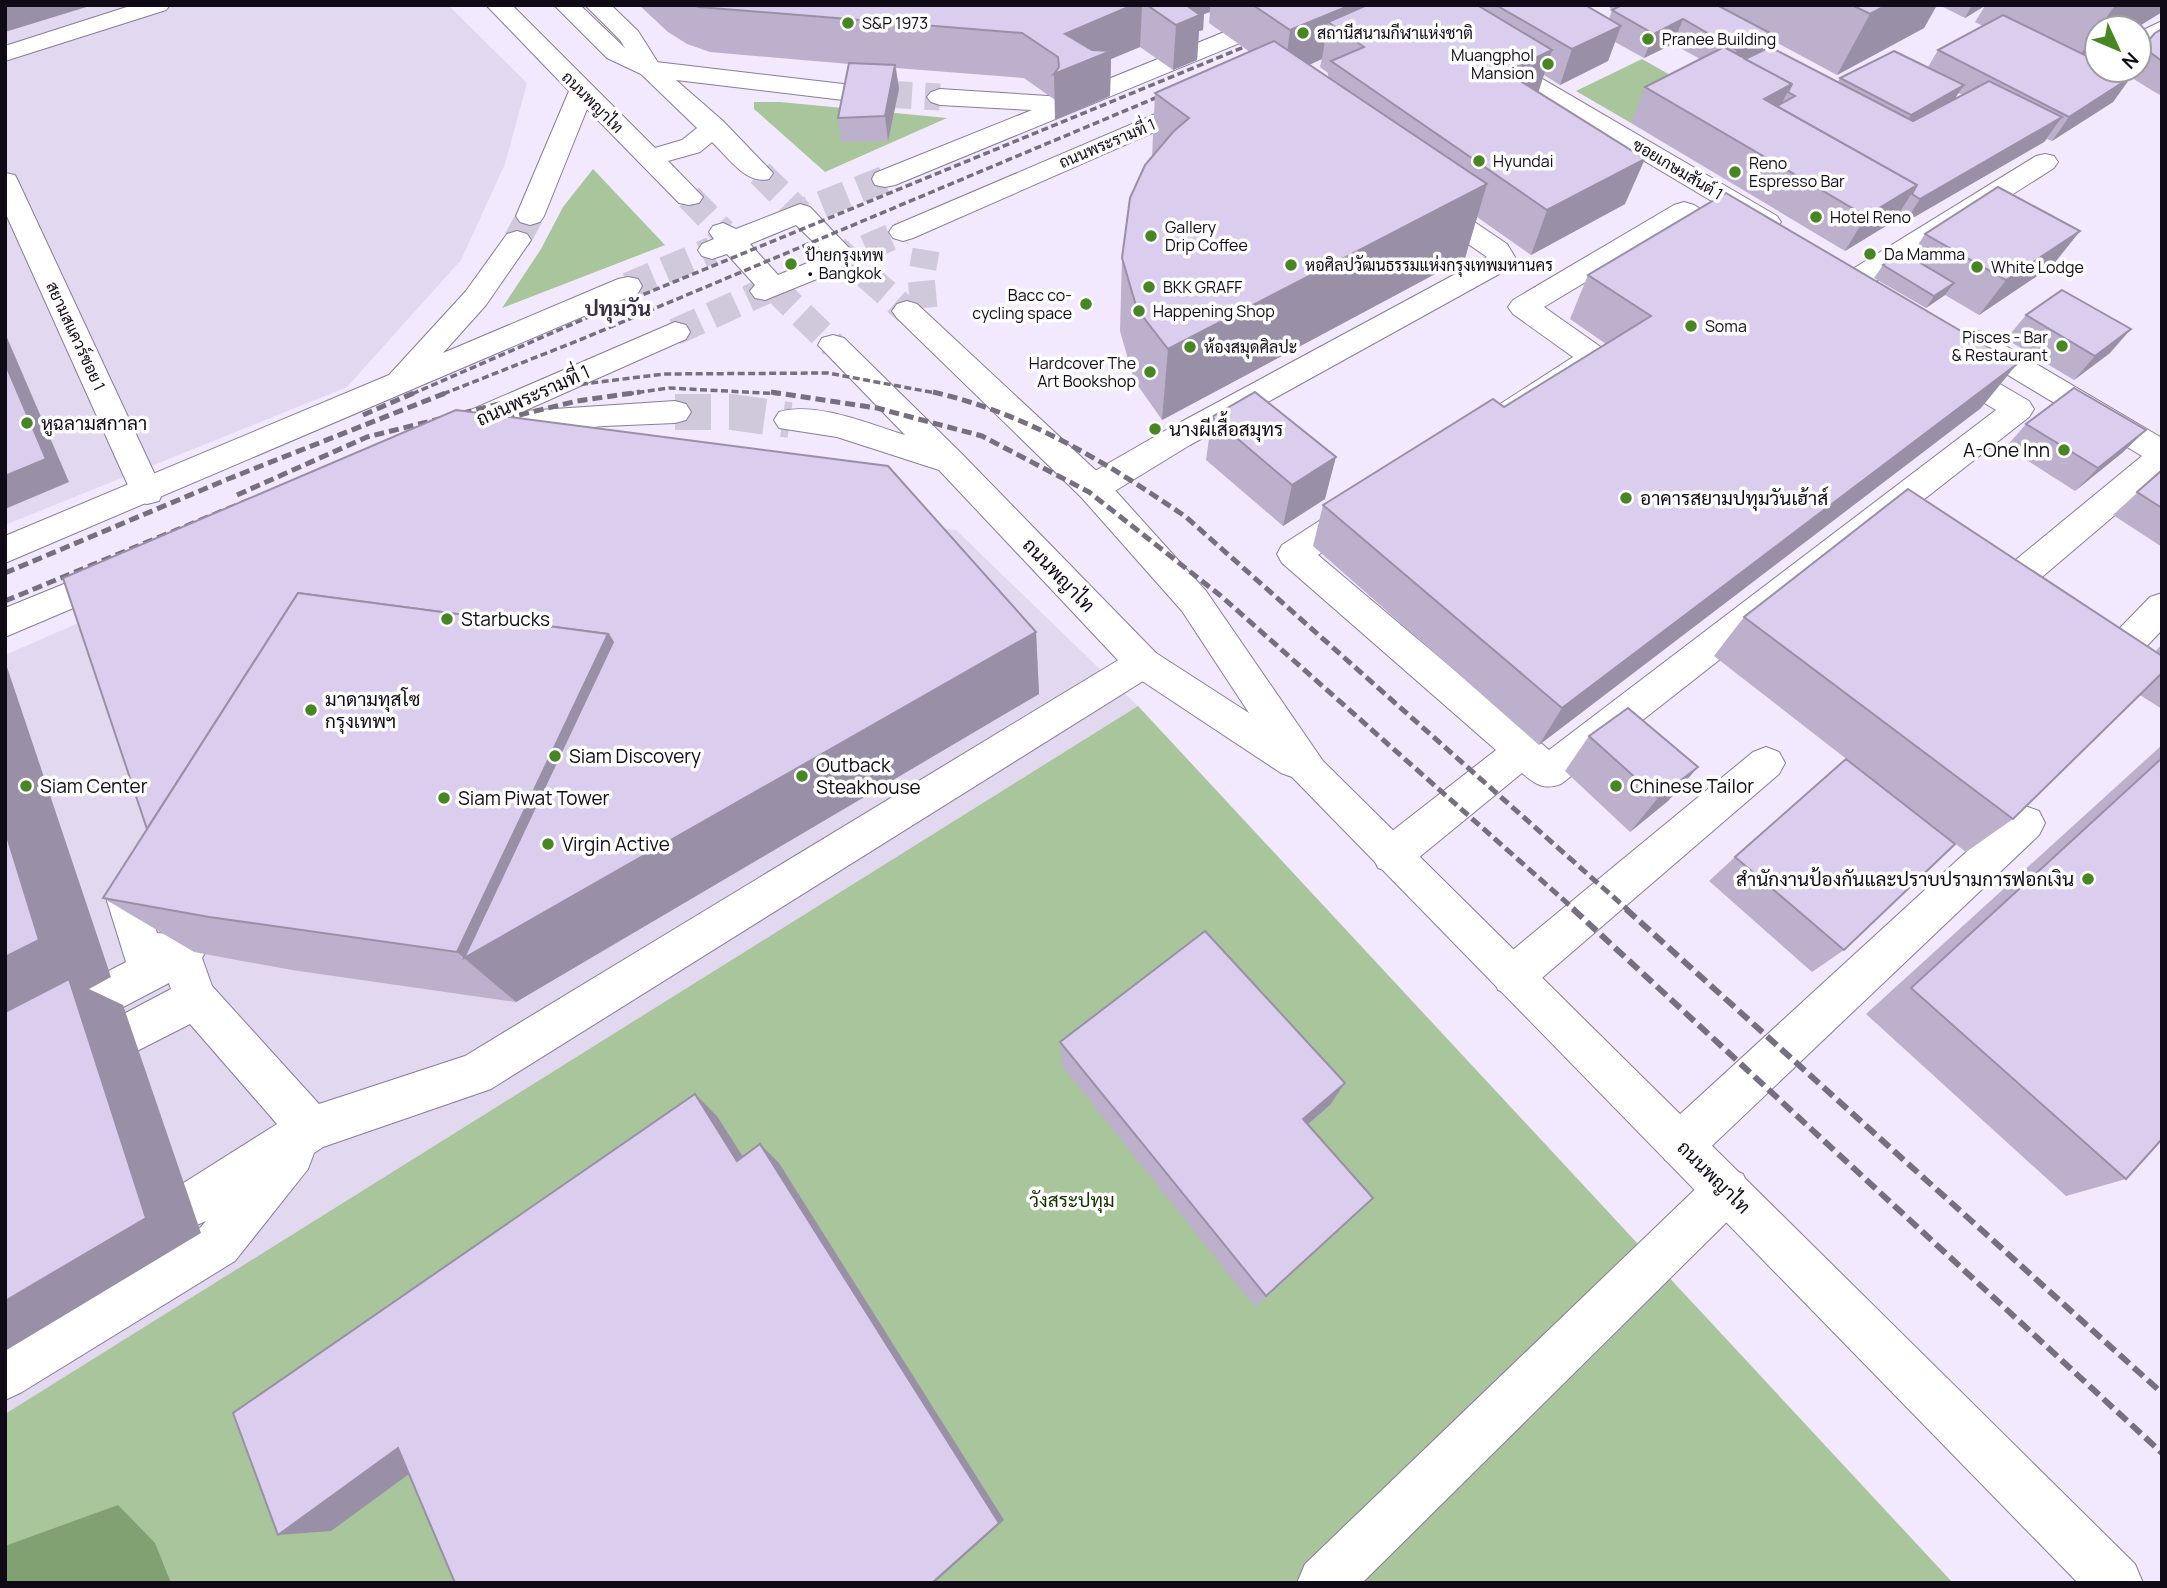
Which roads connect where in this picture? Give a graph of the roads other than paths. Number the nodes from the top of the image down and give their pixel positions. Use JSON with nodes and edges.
{"nodes":[{"id":1,"x":158,"y":5,"type":"edge"},
{"id":2,"x":498,"y":5,"type":"edge"},
{"id":3,"x":566,"y":5,"type":"edge"},
{"id":4,"x":597,"y":5,"type":"edge"},
{"id":5,"x":1312,"y":5,"type":"edge"},
{"id":6,"x":1469,"y":46,"type":"edge"},
{"id":7,"x":5,"y":54,"type":"edge"},
{"id":8,"x":650,"y":69,"type":"junction"},
{"id":9,"x":582,"y":91,"type":"junction"},
{"id":10,"x":843,"y":92,"type":"tunnel mouth"},
{"id":11,"x":1227,"y":92,"type":"edge"},
{"id":12,"x":940,"y":97,"type":"tunnel mouth"},
{"id":13,"x":1562,"y":101,"type":"junction"},
{"id":14,"x":1073,"y":105,"type":"junction"},
{"id":15,"x":1536,"y":114,"type":"edge"},
{"id":16,"x":714,"y":127,"type":"junction"},
{"id":17,"x":650,"y":158,"type":"junction"},
{"id":18,"x":2045,"y":162,"type":"dead end"},
{"id":19,"x":760,"y":173,"type":"tunnel mouth"},
{"id":20,"x":885,"y":180,"type":"tunnel mouth"},
{"id":21,"x":5,"y":181,"type":"edge"},
{"id":22,"x":1409,"y":190,"type":"edge"},
{"id":23,"x":689,"y":197,"type":"tunnel mouth"},
{"id":24,"x":979,"y":199,"type":"junction"},
{"id":25,"x":903,"y":232,"type":"tunnel mouth"},
{"id":26,"x":1789,"y":235,"type":"edge"},
{"id":27,"x":926,"y":250,"type":"tunnel mouth"},
{"id":28,"x":1861,"y":277,"type":"edge"},
{"id":29,"x":628,"y":286,"type":"tunnel mouth"},
{"id":30,"x":769,"y":289,"type":"joint"},
{"id":31,"x":919,"y":316,"type":"tunnel mouth"},
{"id":32,"x":1945,"y":324,"type":"edge"},
{"id":33,"x":674,"y":332,"type":"tunnel mouth"},
{"id":34,"x":833,"y":345,"type":"tunnel mouth"},
{"id":35,"x":393,"y":387,"type":"junction"},
{"id":36,"x":674,"y":412,"type":"tunnel mouth"},
{"id":37,"x":790,"y":420,"type":"tunnel mouth"},
{"id":38,"x":455,"y":430,"type":"junction"},
{"id":39,"x":416,"y":446,"type":"edge"},
{"id":40,"x":2162,"y":455,"type":"edge"},
{"id":41,"x":951,"y":461,"type":"junction"},
{"id":42,"x":1093,"y":488,"type":"junction"},
{"id":43,"x":147,"y":492,"type":"junction"},
{"id":44,"x":5,"y":550,"type":"edge"},
{"id":45,"x":146,"y":562,"type":"edge"},
{"id":46,"x":1991,"y":600,"type":"edge"},
{"id":47,"x":2162,"y":607,"type":"edge"},
{"id":48,"x":5,"y":623,"type":"edge"},
{"id":49,"x":1143,"y":663,"type":"junction"},
{"id":50,"x":2097,"y":676,"type":"edge"},
{"id":51,"x":1523,"y":750,"type":"junction"},
{"id":52,"x":1766,"y":762,"type":"dead end"},
{"id":53,"x":1310,"y":773,"type":"junction"},
{"id":54,"x":2025,"y":823,"type":"edge"},
{"id":55,"x":1392,"y":855,"type":"junction"},
{"id":56,"x":1513,"y":976,"type":"junction"},
{"id":57,"x":195,"y":998,"type":"junction"},
{"id":58,"x":133,"y":1032,"type":"dead end"},
{"id":59,"x":5,"y":1048,"type":"edge"},
{"id":60,"x":311,"y":1129,"type":"junction"},
{"id":61,"x":1681,"y":1144,"type":"junction"},
{"id":62,"x":1727,"y":1191,"type":"junction"},
{"id":63,"x":190,"y":1205,"type":"dead end"},
{"id":64,"x":5,"y":1375,"type":"edge"},
{"id":65,"x":1324,"y":1583,"type":"edge"},
{"id":66,"x":2116,"y":1583,"type":"edge"}],
"edges":[{"from":1,"to":7,"type":"main road"},
{"from":2,"to":9,"type":"main road","name":"ถนนพญาไท"},
{"from":3,"to":8,"type":"main road"},
{"from":4,"to":8,"type":"main road"},
{"from":5,"to":14,"type":"main road"},
{"from":6,"to":13,"type":"main road","name":"ซอยเกษมสันต์ 1"},
{"from":8,"to":10,"type":"main road"},
{"from":8,"to":16,"type":"main road"},
{"from":9,"to":17,"type":"main road","name":"ถนนพญาไท"},
{"from":9,"to":35,"type":"main road"},
{"from":11,"to":24,"type":"main road","name":"ถนนพระรามที่ 1"},
{"from":12,"to":14,"type":"main road"},
{"from":13,"to":15,"type":"main road"},
{"from":13,"to":26,"type":"main road","name":"ซอยเกษมสันต์ 1"},
{"from":14,"to":20,"type":"main road"},
{"from":16,"to":17,"type":"main road"},
{"from":16,"to":19,"type":"main road"},
{"from":17,"to":23,"type":"main road","name":"ถนนพญาไท"},
{"from":18,"to":28,"type":"main road"},
{"from":21,"to":43,"type":"main road","name":"สยามสแควร์ซอย 1"},
{"from":22,"to":42,"type":"main road"},
{"from":24,"to":25,"type":"main road","name":"ถนนพระรามที่ 1"},
{"from":24,"to":27,"type":"main road"},
{"from":29,"to":35,"type":"main road"},
{"from":30,"to":30,"type":"main road"},
{"from":31,"to":42,"type":"main road","name":"ถนนพญาไท"},
{"from":32,"to":40,"type":"main road"},
{"from":33,"to":38,"type":"main road","name":"ถนนพระรามที่ 1"},
{"from":34,"to":41,"type":"main road","name":"ถนนพญาไท"},
{"from":35,"to":43,"type":"main road"},
{"from":36,"to":38,"type":"main road"},
{"from":37,"to":41,"type":"main road"},
{"from":38,"to":39,"type":"main road","name":"ถนนพระรามที่ 1"},
{"from":40,"to":46,"type":"main road"},
{"from":41,"to":49,"type":"main road","name":"ถนนพญาไท"},
{"from":42,"to":53,"type":"main road","name":"ถนนพญาไท"},
{"from":43,"to":44,"type":"main road"},
{"from":45,"to":48,"type":"main road"},
{"from":47,"to":50,"type":"main road"},
{"from":49,"to":53,"type":"main road","name":"ถนนพญาไท"},
{"from":49,"to":60,"type":"main road"},
{"from":51,"to":51,"type":"main road"},
{"from":51,"to":55,"type":"main road"},
{"from":52,"to":56,"type":"main road"},
{"from":53,"to":55,"type":"main road","name":"ถนนพญาไท"},
{"from":54,"to":61,"type":"main road"},
{"from":55,"to":56,"type":"main road","name":"ถนนพญาไท"},
{"from":56,"to":61,"type":"main road","name":"ถนนพญาไท"},
{"from":57,"to":58,"type":"main road"},
{"from":57,"to":59,"type":"main road"},
{"from":57,"to":60,"type":"main road"},
{"from":60,"to":63,"type":"main road"},
{"from":60,"to":64,"type":"main road"},
{"from":61,"to":62,"type":"main road","name":"ถนนพญาไท"},
{"from":62,"to":65,"type":"main road"},
{"from":62,"to":66,"type":"main road","name":"ถนนพญาไท"}]}
